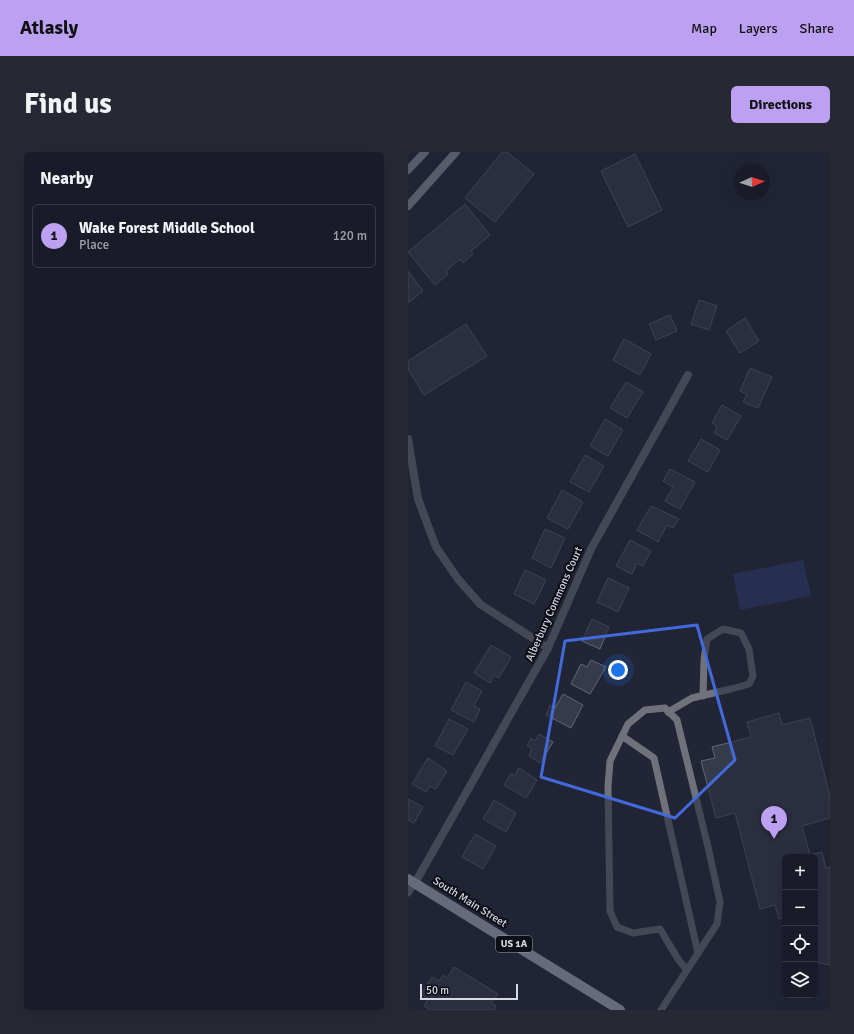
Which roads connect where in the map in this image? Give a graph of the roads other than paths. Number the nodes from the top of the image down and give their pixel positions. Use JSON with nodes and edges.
{"nodes":[{"id":1,"x":425,"y":152,"type":"edge"},
{"id":2,"x":456,"y":152,"type":"edge"},
{"id":3,"x":408,"y":170,"type":"edge"},
{"id":4,"x":408,"y":206,"type":"edge"},
{"id":5,"x":688,"y":375,"type":"dead end"},
{"id":6,"x":408,"y":438,"type":"edge"},
{"id":7,"x":548,"y":648,"type":"junction"},
{"id":8,"x":703,"y":696,"type":"junction"},
{"id":9,"x":668,"y":712,"type":"junction"},
{"id":10,"x":622,"y":736,"type":"junction"},
{"id":11,"x":411,"y":881,"type":"edge"},
{"id":12,"x":408,"y":893,"type":"edge"},
{"id":13,"x":698,"y":953,"type":"junction"},
{"id":14,"x":687,"y":970,"type":"junction"},
{"id":15,"x":620,"y":1010,"type":"edge"},
{"id":16,"x":661,"y":1010,"type":"edge"}],
"edges":[{"from":1,"to":3,"type":"main road"},
{"from":2,"to":4,"type":"main road"},
{"from":5,"to":7,"type":"street","name":"Alberbury Commons Court"},
{"from":6,"to":7,"type":"street"},
{"from":7,"to":11,"type":"street","name":"Alberbury Commons Court"},
{"from":8,"to":8,"type":"lane"},
{"from":8,"to":9,"type":"lane"},
{"from":9,"to":10,"type":"lane"},
{"from":9,"to":13,"type":"lane"},
{"from":10,"to":13,"type":"lane"},
{"from":10,"to":14,"type":"lane"},
{"from":11,"to":12,"type":"lane"},
{"from":11,"to":15,"type":"main road","name":"South Main Street","number":"US 1A"},
{"from":13,"to":14,"type":"lane"},
{"from":14,"to":16,"type":"lane"}]}
